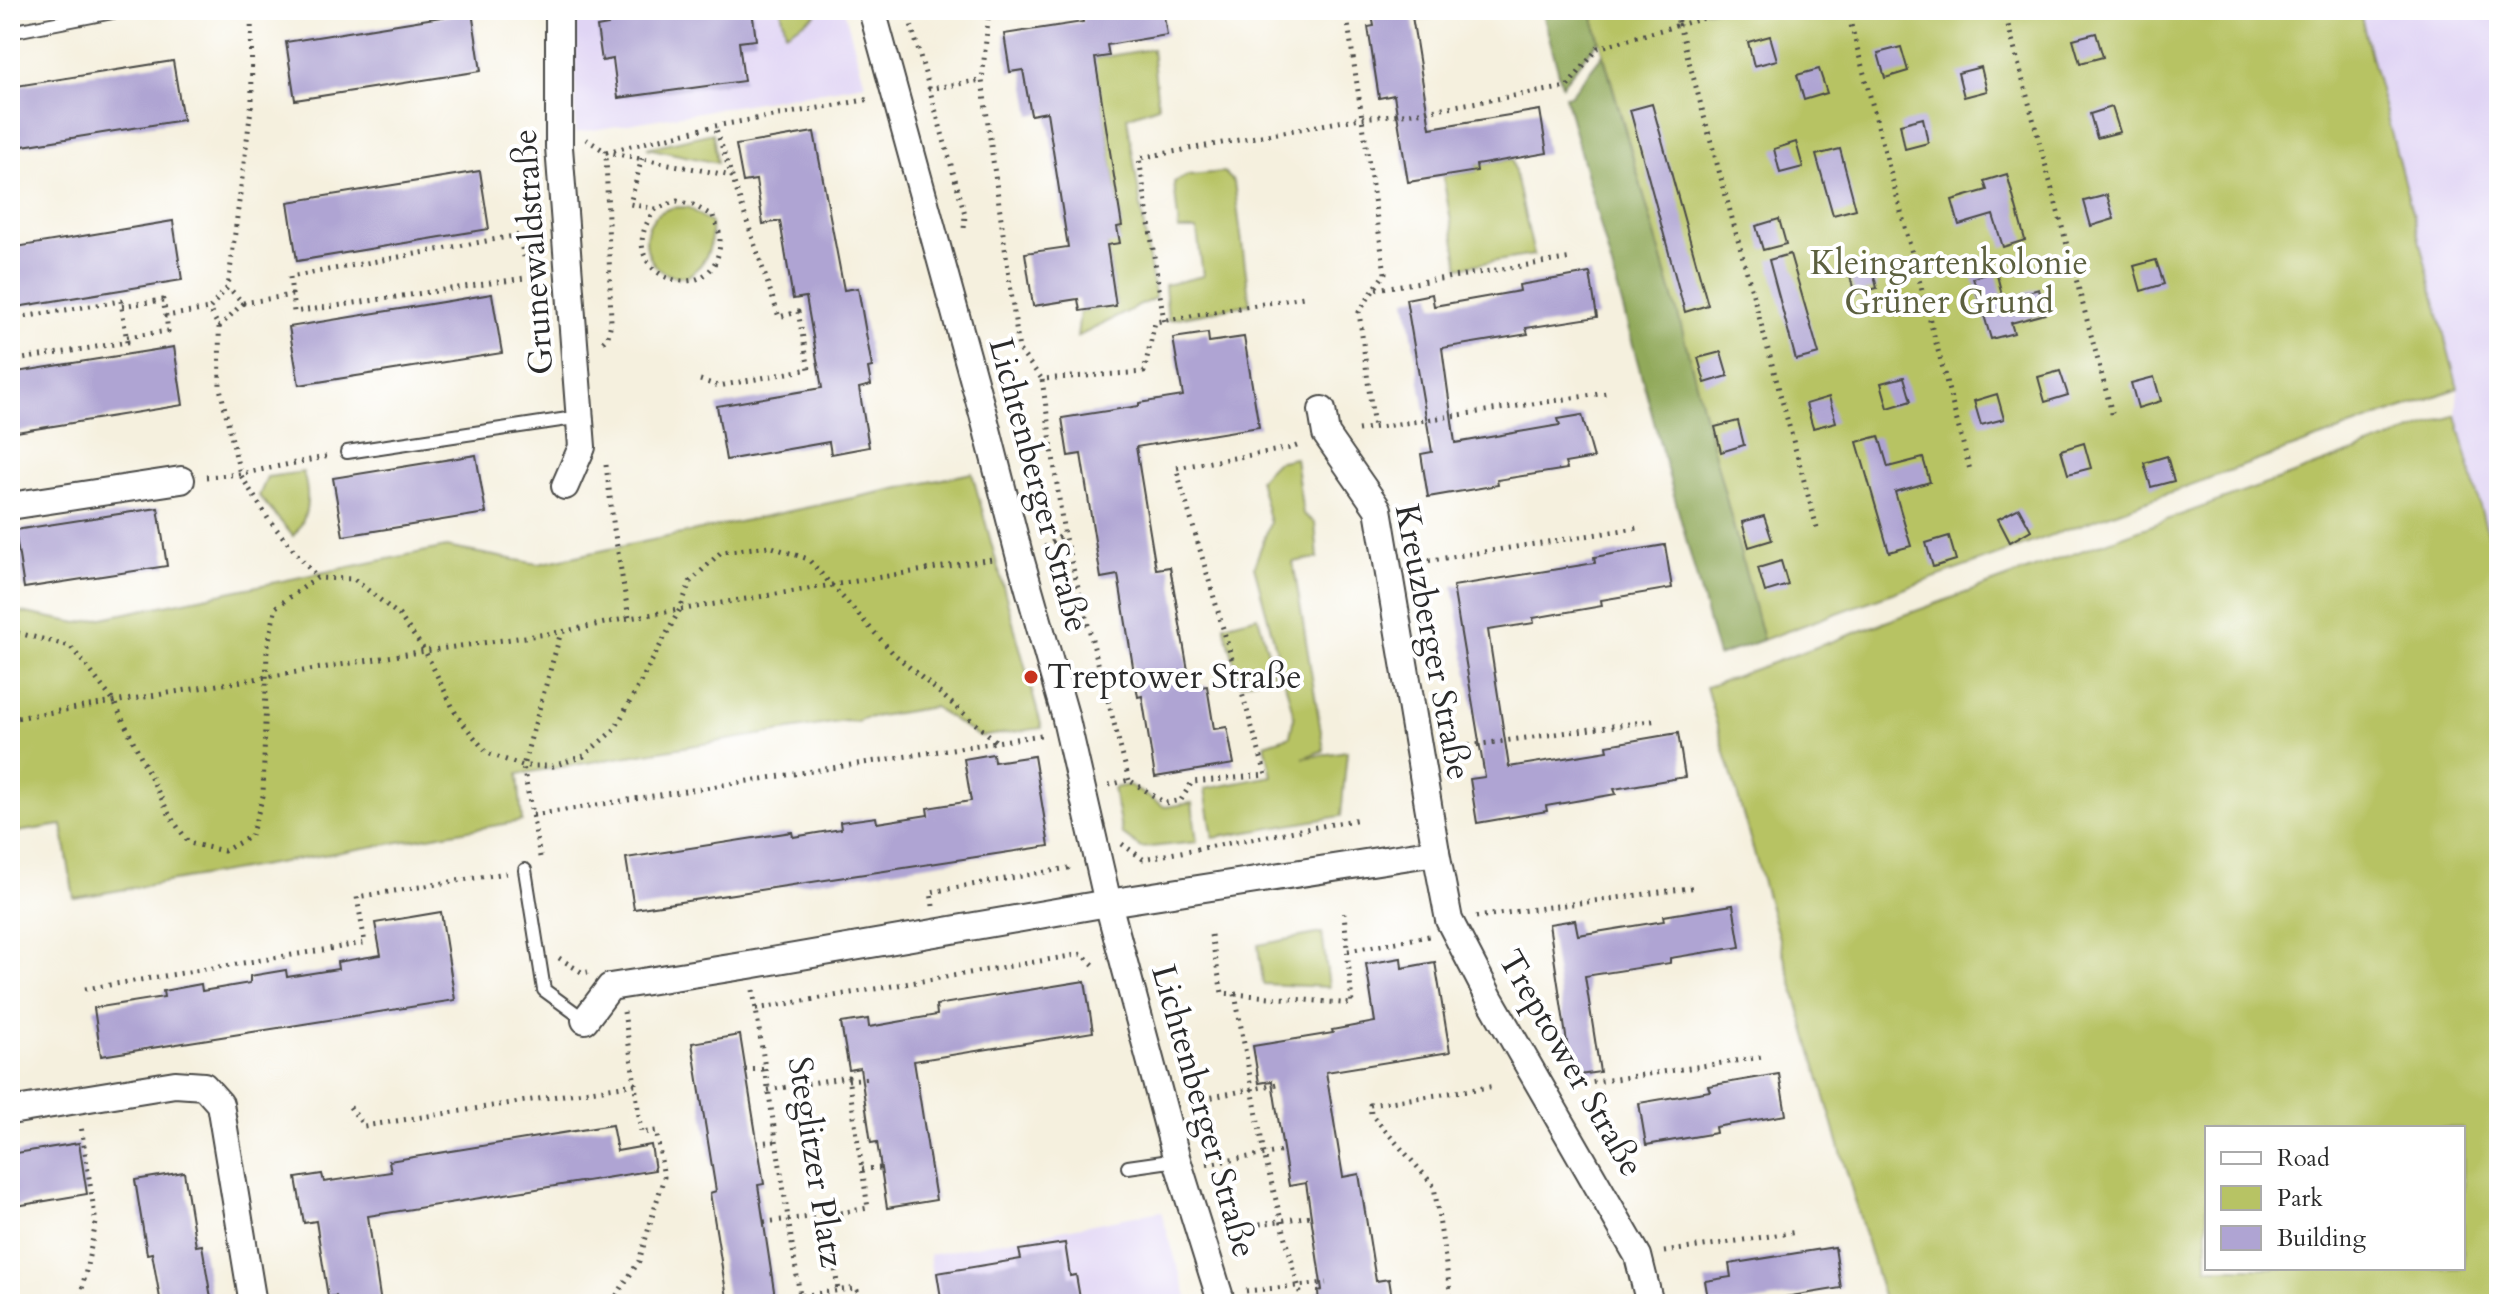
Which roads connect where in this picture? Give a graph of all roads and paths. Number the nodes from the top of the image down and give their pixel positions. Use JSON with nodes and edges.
{"nodes":[{"id":1,"x":123,"y":10,"type":"edge"},
{"id":2,"x":251,"y":10,"type":"edge"},
{"id":3,"x":559,"y":10,"type":"edge"},
{"id":4,"x":872,"y":10,"type":"edge"},
{"id":5,"x":989,"y":10,"type":"edge"},
{"id":6,"x":1346,"y":10,"type":"edge"},
{"id":7,"x":1675,"y":10,"type":"edge"},
{"id":8,"x":1734,"y":10,"type":"edge"},
{"id":9,"x":1847,"y":10,"type":"edge"},
{"id":10,"x":2004,"y":10,"type":"edge"},
{"id":11,"x":1679,"y":25,"type":"junction"},
{"id":12,"x":10,"y":32,"type":"edge"},
{"id":13,"x":982,"y":80,"type":"junction"},
{"id":14,"x":896,"y":94,"type":"junction"},
{"id":15,"x":1361,"y":118,"type":"junction"},
{"id":16,"x":715,"y":126,"type":"junction"},
{"id":17,"x":559,"y":147,"type":"junction"},
{"id":18,"x":606,"y":152,"type":"junction"},
{"id":19,"x":642,"y":158,"type":"junction"},
{"id":20,"x":732,"y":176,"type":"junction"},
{"id":21,"x":656,"y":209,"type":"junction"},
{"id":22,"x":524,"y":257,"type":"dead end"},
{"id":23,"x":1572,"y":258,"type":"dead end"},
{"id":24,"x":525,"y":278,"type":"dead end"},
{"id":25,"x":228,"y":287,"type":"junction"},
{"id":26,"x":1375,"y":289,"type":"junction"},
{"id":27,"x":292,"y":295,"type":"junction"},
{"id":28,"x":1304,"y":297,"type":"dead end"},
{"id":29,"x":243,"y":303,"type":"junction"},
{"id":30,"x":122,"y":306,"type":"junction"},
{"id":31,"x":209,"y":309,"type":"junction"},
{"id":32,"x":166,"y":316,"type":"junction"},
{"id":33,"x":10,"y":319,"type":"edge"},
{"id":34,"x":1164,"y":321,"type":"junction"},
{"id":35,"x":219,"y":327,"type":"junction"},
{"id":36,"x":127,"y":337,"type":"junction"},
{"id":37,"x":10,"y":361,"type":"edge"},
{"id":38,"x":1042,"y":379,"type":"junction"},
{"id":39,"x":700,"y":380,"type":"dead end"},
{"id":40,"x":1606,"y":393,"type":"dead end"},
{"id":41,"x":581,"y":417,"type":"junction"},
{"id":42,"x":2113,"y":417,"type":"dead end"},
{"id":43,"x":1324,"y":422,"type":"junction"},
{"id":44,"x":1374,"y":428,"type":"junction"},
{"id":45,"x":347,"y":452,"type":"joint"},
{"id":46,"x":1970,"y":470,"type":"dead end"},
{"id":47,"x":240,"y":474,"type":"junction"},
{"id":48,"x":181,"y":480,"type":"dead end"},
{"id":49,"x":565,"y":486,"type":"dead end"},
{"id":50,"x":10,"y":506,"type":"edge"},
{"id":51,"x":1637,"y":528,"type":"dead end"},
{"id":52,"x":1817,"y":528,"type":"dead end"},
{"id":53,"x":1064,"y":534,"type":"junction"},
{"id":54,"x":1031,"y":551,"type":"junction"},
{"id":55,"x":1388,"y":567,"type":"junction"},
{"id":56,"x":317,"y":578,"type":"junction"},
{"id":57,"x":833,"y":585,"type":"junction"},
{"id":58,"x":680,"y":609,"type":"junction"},
{"id":59,"x":10,"y":631,"type":"edge"},
{"id":60,"x":561,"y":632,"type":"junction"},
{"id":61,"x":425,"y":651,"type":"junction"},
{"id":62,"x":266,"y":677,"type":"junction"},
{"id":63,"x":114,"y":702,"type":"junction"},
{"id":64,"x":10,"y":719,"type":"edge"},
{"id":65,"x":1658,"y":720,"type":"dead end"},
{"id":66,"x":1069,"y":730,"type":"junction"},
{"id":67,"x":997,"y":742,"type":"junction"},
{"id":68,"x":1419,"y":753,"type":"junction"},
{"id":69,"x":523,"y":766,"type":"junction"},
{"id":70,"x":1129,"y":780,"type":"junction"},
{"id":71,"x":1109,"y":800,"type":"dead end"},
{"id":72,"x":533,"y":815,"type":"junction"},
{"id":73,"x":1360,"y":819,"type":"dead end"},
{"id":74,"x":1119,"y":842,"type":"dead end"},
{"id":75,"x":1436,"y":852,"type":"junction"},
{"id":76,"x":525,"y":870,"type":"junction"},
{"id":77,"x":1697,"y":887,"type":"dead end"},
{"id":78,"x":1097,"y":905,"type":"junction"},
{"id":79,"x":1344,"y":913,"type":"dead end"},
{"id":80,"x":935,"y":916,"type":"dead end"},
{"id":81,"x":1452,"y":926,"type":"junction"},
{"id":82,"x":1211,"y":935,"type":"dead end"},
{"id":83,"x":1348,"y":951,"type":"junction"},
{"id":84,"x":1094,"y":952,"type":"dead end"},
{"id":85,"x":558,"y":957,"type":"dead end"},
{"id":86,"x":749,"y":965,"type":"junction"},
{"id":87,"x":603,"y":979,"type":"junction"},
{"id":88,"x":85,"y":989,"type":"dead end"},
{"id":89,"x":1235,"y":994,"type":"junction"},
{"id":90,"x":756,"y":1009,"type":"junction"},
{"id":91,"x":585,"y":1020,"type":"joint"},
{"id":92,"x":1762,"y":1057,"type":"dead end"},
{"id":93,"x":765,"y":1069,"type":"junction"},
{"id":94,"x":745,"y":1070,"type":"dead end"},
{"id":95,"x":871,"y":1078,"type":"dead end"},
{"id":96,"x":848,"y":1080,"type":"junction"},
{"id":97,"x":635,"y":1084,"type":"junction"},
{"id":98,"x":1277,"y":1084,"type":"dead end"},
{"id":99,"x":1496,"y":1086,"type":"dead end"},
{"id":100,"x":1252,"y":1089,"type":"junction"},
{"id":101,"x":1542,"y":1089,"type":"junction"},
{"id":102,"x":768,"y":1090,"type":"junction"},
{"id":103,"x":77,"y":1101,"type":"junction"},
{"id":104,"x":1188,"y":1102,"type":"dead end"},
{"id":105,"x":350,"y":1107,"type":"dead end"},
{"id":106,"x":10,"y":1111,"type":"edge"},
{"id":107,"x":776,"y":1141,"type":"junction"},
{"id":108,"x":757,"y":1143,"type":"dead end"},
{"id":109,"x":1284,"y":1151,"type":"dead end"},
{"id":110,"x":1264,"y":1154,"type":"junction"},
{"id":111,"x":1177,"y":1160,"type":"junction"},
{"id":112,"x":1206,"y":1164,"type":"dead end"},
{"id":113,"x":1128,"y":1167,"type":"dead end"},
{"id":114,"x":881,"y":1168,"type":"dead end"},
{"id":115,"x":862,"y":1169,"type":"junction"},
{"id":116,"x":828,"y":1215,"type":"junction"},
{"id":117,"x":1311,"y":1216,"type":"dead end"},
{"id":118,"x":788,"y":1219,"type":"junction"},
{"id":119,"x":1281,"y":1221,"type":"junction"},
{"id":120,"x":764,"y":1222,"type":"dead end"},
{"id":121,"x":1227,"y":1229,"type":"dead end"},
{"id":122,"x":1797,"y":1232,"type":"dead end"},
{"id":123,"x":1638,"y":1256,"type":"junction"},
{"id":124,"x":1326,"y":1283,"type":"dead end"},
{"id":125,"x":1299,"y":1286,"type":"junction"},
{"id":126,"x":838,"y":1291,"type":"junction"},
{"id":127,"x":1245,"y":1291,"type":"dead end"},
{"id":128,"x":775,"y":1295,"type":"dead end"},
{"id":129,"x":800,"y":1296,"type":"junction"},
{"id":130,"x":79,"y":1304,"type":"edge"},
{"id":131,"x":253,"y":1304,"type":"edge"},
{"id":132,"x":611,"y":1304,"type":"edge"},
{"id":133,"x":863,"y":1304,"type":"edge"},
{"id":134,"x":1222,"y":1304,"type":"edge"},
{"id":135,"x":1303,"y":1304,"type":"edge"},
{"id":136,"x":1452,"y":1304,"type":"edge"},
{"id":137,"x":1650,"y":1304,"type":"edge"}],
"edges":[{"from":1,"to":12,"type":"lane"},
{"from":2,"to":25,"type":"path"},
{"from":3,"to":17,"type":"street","name":"Grunewaldstraße"},
{"from":4,"to":14,"type":"street","name":"Lichtenberger Straße"},
{"from":5,"to":13,"type":"path"},
{"from":6,"to":15,"type":"path"},
{"from":7,"to":11,"type":"path"},
{"from":8,"to":11,"type":"path"},
{"from":9,"to":46,"type":"path"},
{"from":10,"to":42,"type":"path"},
{"from":11,"to":15,"type":"path"},
{"from":11,"to":52,"type":"path"},
{"from":13,"to":14,"type":"path"},
{"from":13,"to":38,"type":"path"},
{"from":14,"to":16,"type":"path"},
{"from":14,"to":54,"type":"street","name":"Lichtenberger Straße"},
{"from":15,"to":26,"type":"path"},
{"from":15,"to":34,"type":"path"},
{"from":16,"to":18,"type":"path"},
{"from":16,"to":20,"type":"path"},
{"from":17,"to":18,"type":"path"},
{"from":17,"to":41,"type":"street","name":"Grunewaldstraße"},
{"from":18,"to":19,"type":"path"},
{"from":19,"to":20,"type":"path"},
{"from":19,"to":21,"type":"path"},
{"from":20,"to":39,"type":"path"},
{"from":21,"to":21,"type":"path"},
{"from":22,"to":27,"type":"path"},
{"from":23,"to":26,"type":"path"},
{"from":24,"to":27,"type":"path"},
{"from":25,"to":29,"type":"path"},
{"from":25,"to":31,"type":"path"},
{"from":26,"to":44,"type":"path"},
{"from":27,"to":29,"type":"path"},
{"from":28,"to":34,"type":"path"},
{"from":29,"to":35,"type":"path"},
{"from":30,"to":32,"type":"path"},
{"from":30,"to":33,"type":"path"},
{"from":30,"to":36,"type":"path"},
{"from":31,"to":32,"type":"path"},
{"from":31,"to":35,"type":"path"},
{"from":32,"to":36,"type":"path"},
{"from":34,"to":38,"type":"path"},
{"from":35,"to":47,"type":"path"},
{"from":36,"to":37,"type":"path"},
{"from":38,"to":53,"type":"path"},
{"from":40,"to":44,"type":"path"},
{"from":41,"to":45,"type":"lane"},
{"from":41,"to":49,"type":"street","name":"Grunewaldstraße"},
{"from":43,"to":44,"type":"path"},
{"from":43,"to":55,"type":"street","name":"Kreuzberger Straße"},
{"from":43,"to":70,"type":"path"},
{"from":45,"to":47,"type":"path"},
{"from":47,"to":56,"type":"path"},
{"from":48,"to":50,"type":"street"},
{"from":51,"to":55,"type":"path"},
{"from":53,"to":54,"type":"path"},
{"from":53,"to":70,"type":"path"},
{"from":54,"to":57,"type":"path"},
{"from":54,"to":66,"type":"street","name":"Lichtenberger Straße"},
{"from":55,"to":68,"type":"street","name":"Kreuzberger Straße"},
{"from":56,"to":61,"type":"path"},
{"from":56,"to":62,"type":"path"},
{"from":57,"to":58,"type":"path"},
{"from":57,"to":58,"type":"path"},
{"from":57,"to":67,"type":"path"},
{"from":58,"to":60,"type":"path"},
{"from":58,"to":69,"type":"path"},
{"from":59,"to":63,"type":"path"},
{"from":60,"to":61,"type":"path"},
{"from":60,"to":69,"type":"path"},
{"from":61,"to":62,"type":"path"},
{"from":61,"to":69,"type":"path"},
{"from":62,"to":63,"type":"path"},
{"from":62,"to":63,"type":"path"},
{"from":63,"to":64,"type":"path"},
{"from":65,"to":68,"type":"path"},
{"from":66,"to":67,"type":"path"},
{"from":66,"to":78,"type":"street","name":"Lichtenberger Straße"},
{"from":67,"to":72,"type":"path"},
{"from":68,"to":75,"type":"street","name":"Kreuzberger Straße"},
{"from":69,"to":72,"type":"path"},
{"from":70,"to":71,"type":"path"},
{"from":72,"to":76,"type":"path"},
{"from":73,"to":74,"type":"path"},
{"from":75,"to":78,"type":"street"},
{"from":75,"to":81,"type":"street","name":"Treptower Straße"},
{"from":76,"to":88,"type":"path"},
{"from":76,"to":91,"type":"lane"},
{"from":77,"to":81,"type":"path"},
{"from":78,"to":80,"type":"path"},
{"from":78,"to":86,"type":"street"},
{"from":78,"to":111,"type":"street","name":"Lichtenberger Straße"},
{"from":79,"to":83,"type":"path"},
{"from":81,"to":83,"type":"path"},
{"from":81,"to":101,"type":"street","name":"Treptower Straße"},
{"from":82,"to":89,"type":"path"},
{"from":83,"to":89,"type":"path"},
{"from":84,"to":90,"type":"path"},
{"from":85,"to":87,"type":"path"},
{"from":86,"to":87,"type":"street"},
{"from":86,"to":90,"type":"path","name":"Steglitzer Platz"},
{"from":87,"to":91,"type":"street"},
{"from":87,"to":97,"type":"path"},
{"from":89,"to":100,"type":"path"},
{"from":90,"to":93,"type":"path","name":"Steglitzer Platz"},
{"from":92,"to":101,"type":"path"},
{"from":93,"to":94,"type":"path"},
{"from":93,"to":102,"type":"path","name":"Steglitzer Platz"},
{"from":95,"to":96,"type":"path"},
{"from":96,"to":102,"type":"path"},
{"from":96,"to":115,"type":"path"},
{"from":97,"to":105,"type":"path"},
{"from":97,"to":132,"type":"path"},
{"from":98,"to":100,"type":"path"},
{"from":99,"to":136,"type":"path"},
{"from":100,"to":104,"type":"path"},
{"from":100,"to":110,"type":"path"},
{"from":101,"to":123,"type":"street","name":"Treptower Straße"},
{"from":102,"to":107,"type":"path","name":"Steglitzer Platz"},
{"from":103,"to":106,"type":"street"},
{"from":103,"to":130,"type":"path"},
{"from":103,"to":131,"type":"street"},
{"from":107,"to":108,"type":"path"},
{"from":107,"to":118,"type":"path","name":"Steglitzer Platz"},
{"from":109,"to":110,"type":"path"},
{"from":110,"to":112,"type":"path"},
{"from":110,"to":119,"type":"path"},
{"from":111,"to":113,"type":"lane"},
{"from":111,"to":134,"type":"street","name":"Lichtenberger Straße"},
{"from":114,"to":115,"type":"path"},
{"from":115,"to":116,"type":"path"},
{"from":116,"to":118,"type":"path"},
{"from":116,"to":126,"type":"path"},
{"from":117,"to":119,"type":"path"},
{"from":118,"to":120,"type":"path"},
{"from":118,"to":129,"type":"path","name":"Steglitzer Platz"},
{"from":119,"to":121,"type":"path"},
{"from":119,"to":125,"type":"path"},
{"from":122,"to":123,"type":"path"},
{"from":123,"to":137,"type":"street","name":"Treptower Straße"},
{"from":124,"to":125,"type":"path"},
{"from":125,"to":127,"type":"path"},
{"from":125,"to":135,"type":"path"},
{"from":126,"to":129,"type":"path","name":"Steglitzer Platz"},
{"from":126,"to":133,"type":"path","name":"Steglitzer Platz"},
{"from":128,"to":129,"type":"path"}]}
